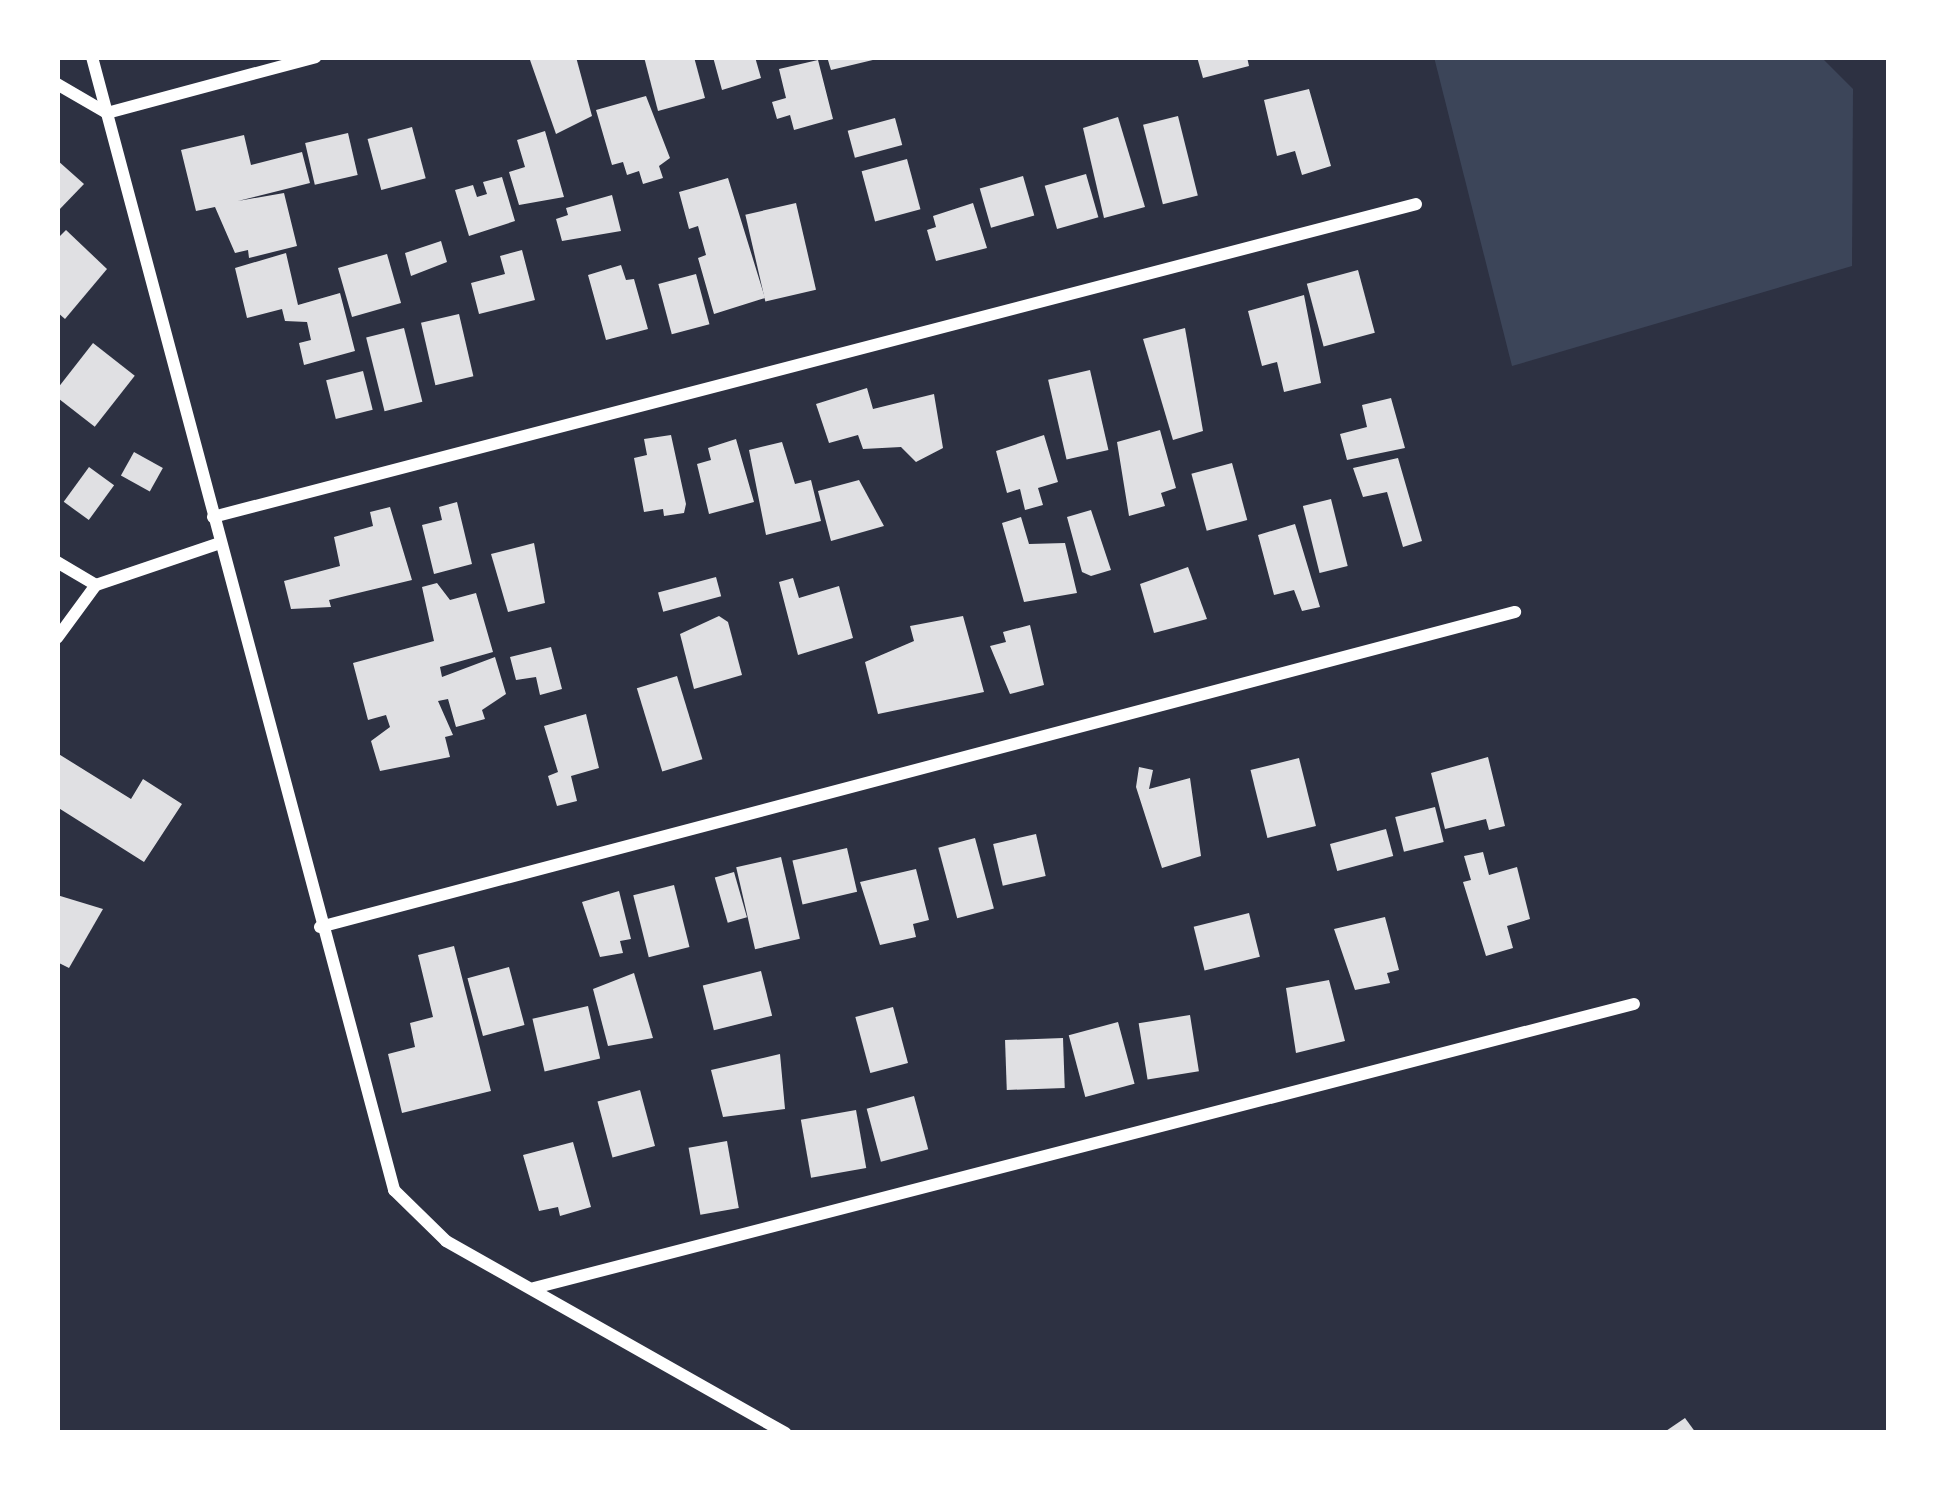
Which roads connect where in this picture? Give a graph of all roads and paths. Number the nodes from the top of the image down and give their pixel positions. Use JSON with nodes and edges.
{"nodes":[{"id":1,"x":92,"y":57,"type":"edge"},
{"id":2,"x":316,"y":57,"type":"edge"},
{"id":3,"x":57,"y":84,"type":"edge"},
{"id":4,"x":106,"y":112,"type":"junction"},
{"id":5,"x":1416,"y":204,"type":"dead end"},
{"id":6,"x":213,"y":517,"type":"junction"},
{"id":7,"x":220,"y":543,"type":"junction"},
{"id":8,"x":57,"y":562,"type":"edge"},
{"id":9,"x":96,"y":585,"type":"junction"},
{"id":10,"x":1515,"y":612,"type":"dead end"},
{"id":11,"x":57,"y":638,"type":"edge"},
{"id":12,"x":320,"y":926,"type":"junction"},
{"id":13,"x":1634,"y":1004,"type":"dead end"},
{"id":14,"x":532,"y":1288,"type":"junction"},
{"id":15,"x":785,"y":1433,"type":"edge"}],
"edges":[{"from":1,"to":4,"type":"street"},
{"from":2,"to":4,"type":"street"},
{"from":3,"to":4,"type":"street"},
{"from":4,"to":6,"type":"street"},
{"from":5,"to":6,"type":"street"},
{"from":6,"to":7,"type":"street"},
{"from":7,"to":9,"type":"street"},
{"from":7,"to":12,"type":"street"},
{"from":8,"to":9,"type":"street"},
{"from":9,"to":11,"type":"street"},
{"from":10,"to":12,"type":"street"},
{"from":12,"to":14,"type":"street"},
{"from":13,"to":14,"type":"street"},
{"from":14,"to":15,"type":"street"}]}
